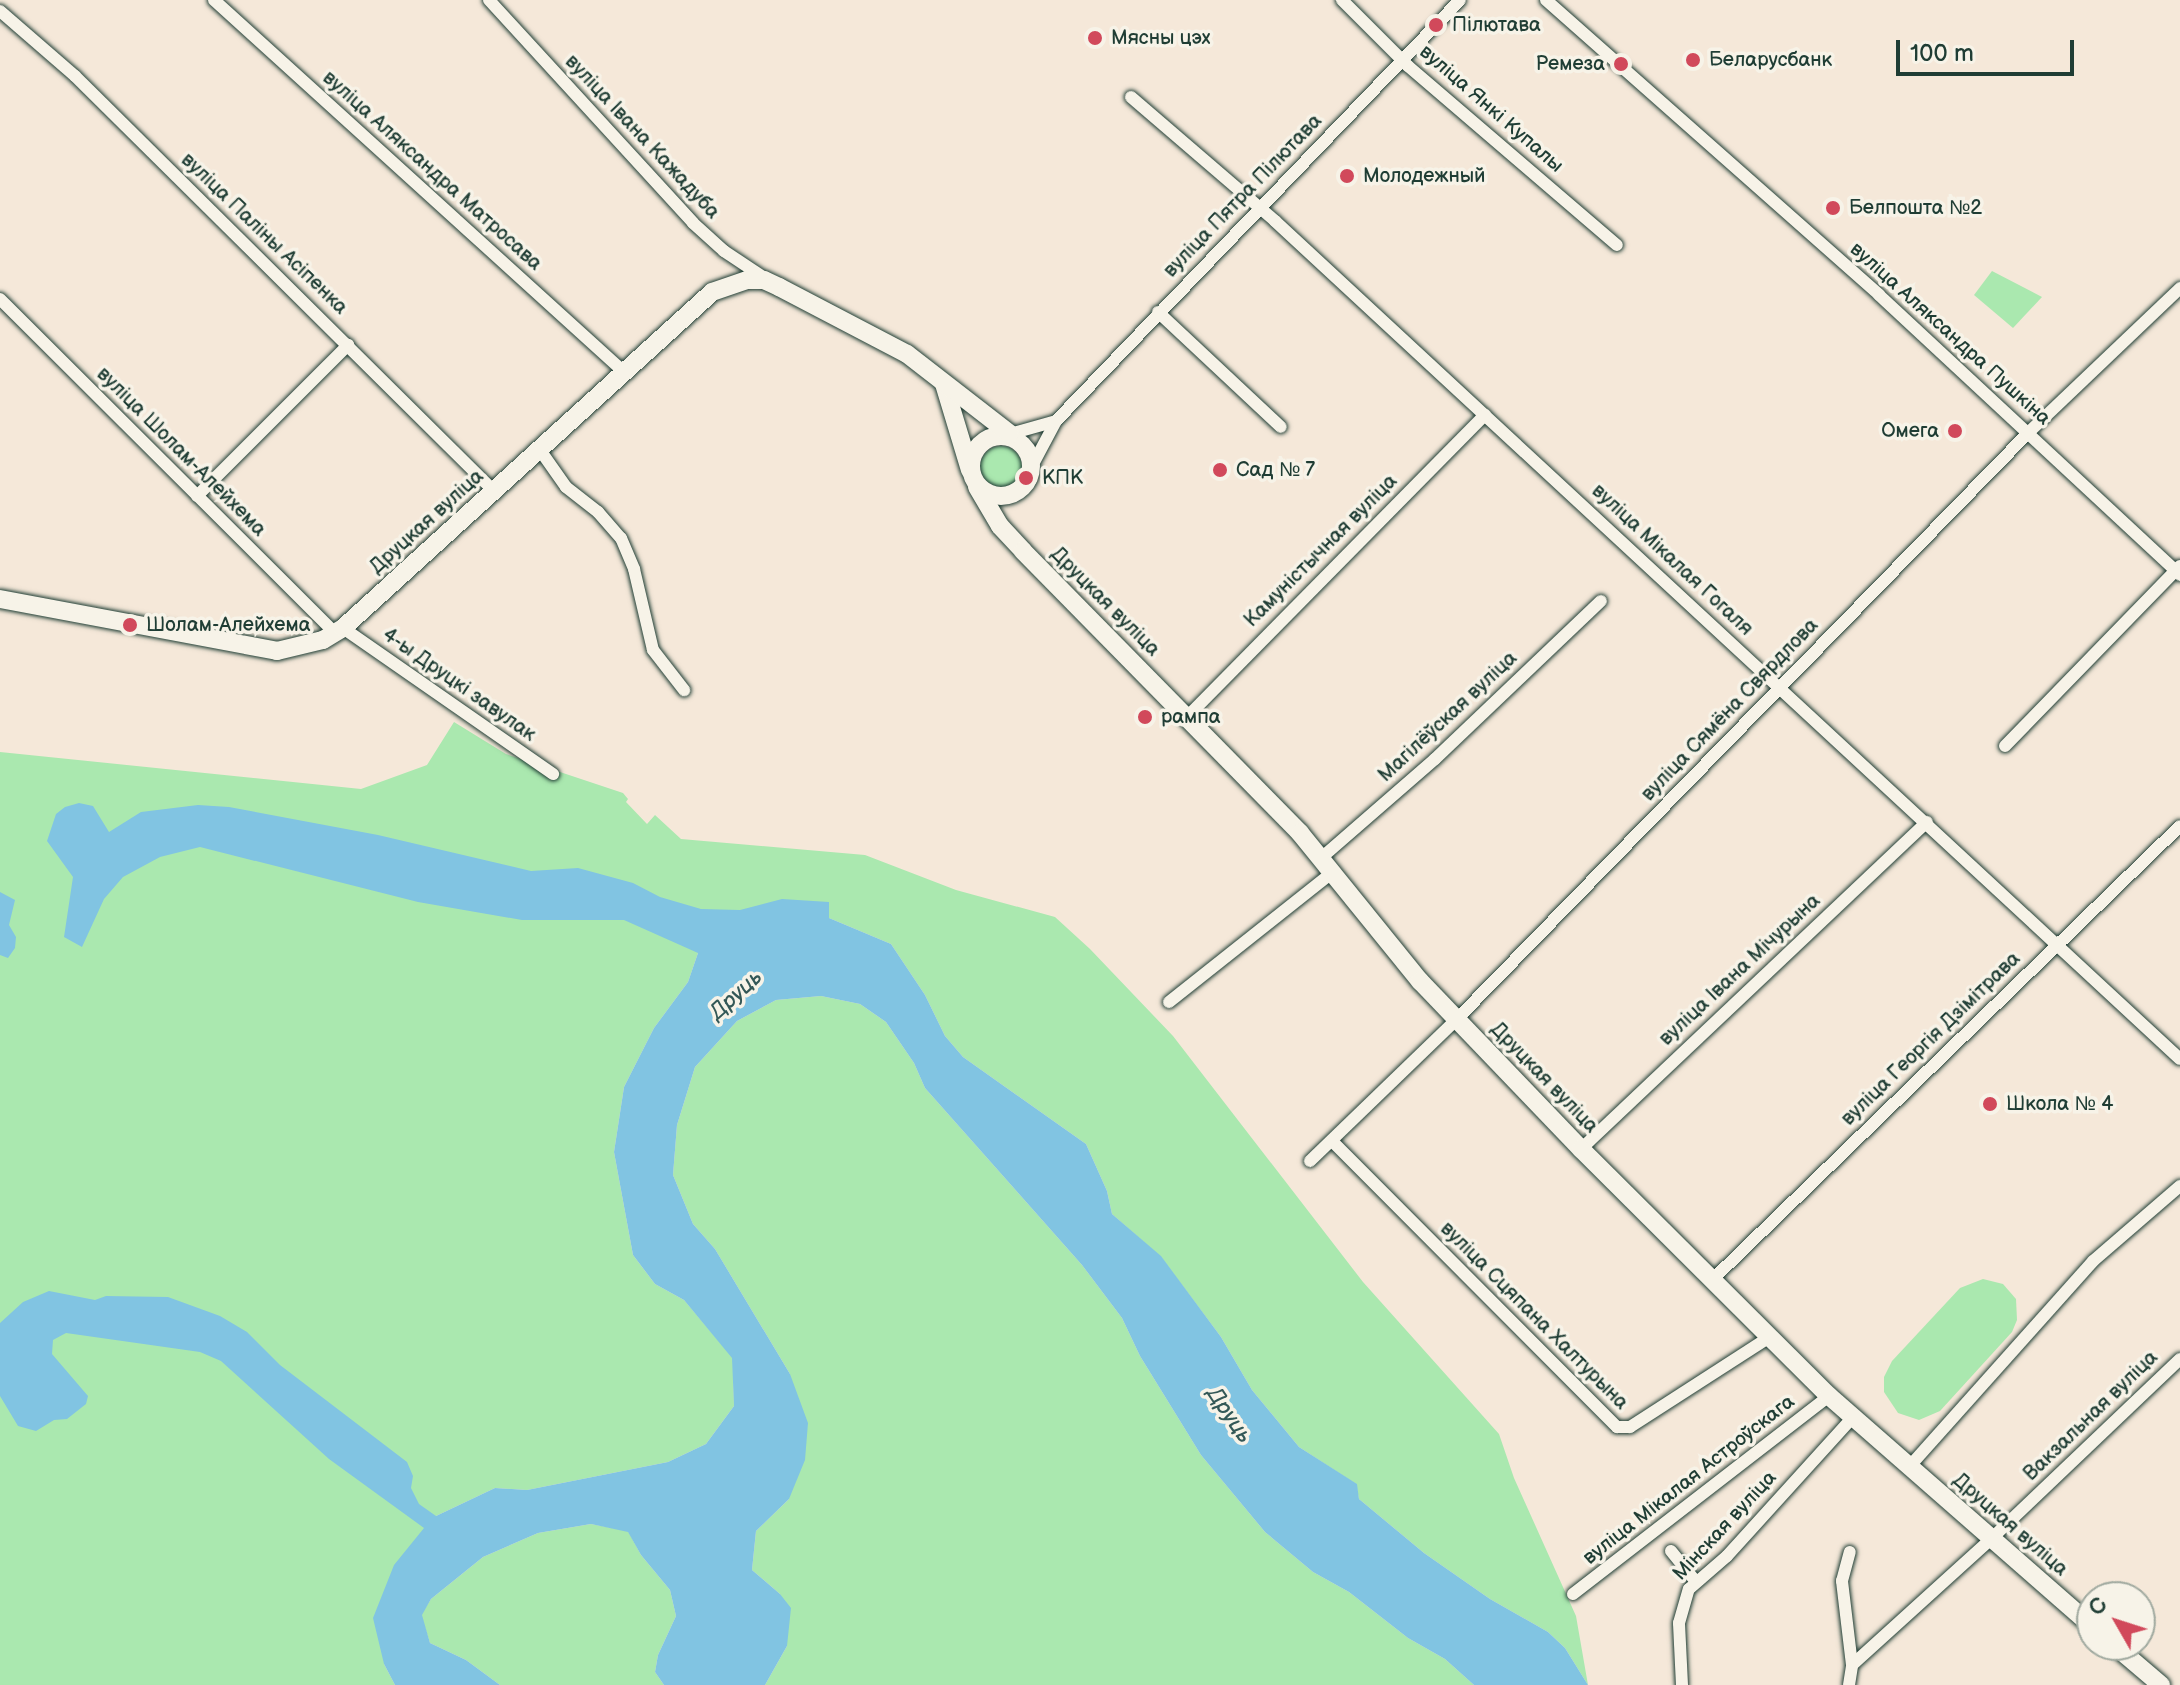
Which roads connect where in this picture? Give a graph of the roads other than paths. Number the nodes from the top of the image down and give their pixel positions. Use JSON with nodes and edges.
{"nodes":[{"id":1,"x":214,"y":0,"type":"edge"},
{"id":2,"x":489,"y":0,"type":"edge"},
{"id":3,"x":1342,"y":0,"type":"edge"},
{"id":4,"x":1460,"y":0,"type":"edge"},
{"id":5,"x":1546,"y":0,"type":"edge"},
{"id":6,"x":0,"y":11,"type":"edge"},
{"id":7,"x":1403,"y":60,"type":"junction"},
{"id":8,"x":1131,"y":97,"type":"dead end"},
{"id":9,"x":1260,"y":207,"type":"junction"},
{"id":10,"x":1617,"y":245,"type":"dead end"},
{"id":11,"x":779,"y":287,"type":"junction"},
{"id":12,"x":2180,"y":288,"type":"edge"},
{"id":13,"x":0,"y":299,"type":"edge"},
{"id":14,"x":1158,"y":312,"type":"junction"},
{"id":15,"x":348,"y":345,"type":"junction"},
{"id":16,"x":624,"y":372,"type":"junction"},
{"id":17,"x":944,"y":384,"type":"junction"},
{"id":18,"x":1485,"y":415,"type":"junction"},
{"id":19,"x":1056,"y":421,"type":"junction"},
{"id":20,"x":1281,"y":427,"type":"dead end"},
{"id":21,"x":2029,"y":432,"type":"junction"},
{"id":22,"x":1010,"y":434,"type":"junction"},
{"id":23,"x":540,"y":450,"type":"junction"},
{"id":24,"x":1031,"y":468,"type":"junction"},
{"id":25,"x":975,"y":481,"type":"junction"},
{"id":26,"x":1019,"y":488,"type":"junction"},
{"id":27,"x":494,"y":491,"type":"junction"},
{"id":28,"x":197,"y":496,"type":"junction"},
{"id":29,"x":1000,"y":526,"type":"junction"},
{"id":30,"x":2178,"y":570,"type":"edge"},
{"id":31,"x":0,"y":599,"type":"edge"},
{"id":32,"x":1601,"y":601,"type":"dead end"},
{"id":33,"x":339,"y":631,"type":"junction"},
{"id":34,"x":1779,"y":688,"type":"junction"},
{"id":35,"x":684,"y":690,"type":"dead end"},
{"id":36,"x":1188,"y":716,"type":"junction"},
{"id":37,"x":2005,"y":746,"type":"dead end"},
{"id":38,"x":553,"y":774,"type":"dead end"},
{"id":39,"x":1927,"y":822,"type":"junction"},
{"id":40,"x":2180,"y":826,"type":"edge"},
{"id":41,"x":1326,"y":866,"type":"junction"},
{"id":42,"x":2057,"y":945,"type":"junction"},
{"id":43,"x":1169,"y":1002,"type":"dead end"},
{"id":44,"x":1457,"y":1019,"type":"junction"},
{"id":45,"x":2180,"y":1059,"type":"edge"},
{"id":46,"x":1332,"y":1141,"type":"junction"},
{"id":47,"x":1581,"y":1149,"type":"junction"},
{"id":48,"x":1310,"y":1161,"type":"dead end"},
{"id":49,"x":2180,"y":1186,"type":"edge"},
{"id":50,"x":1711,"y":1281,"type":"junction"},
{"id":51,"x":1768,"y":1338,"type":"junction"},
{"id":52,"x":2180,"y":1359,"type":"edge"},
{"id":53,"x":1829,"y":1396,"type":"junction"},
{"id":54,"x":1853,"y":1417,"type":"junction"},
{"id":55,"x":1909,"y":1467,"type":"junction"},
{"id":56,"x":1991,"y":1539,"type":"junction"},
{"id":57,"x":1671,"y":1551,"type":"dead end"},
{"id":58,"x":1850,"y":1552,"type":"dead end"},
{"id":59,"x":1696,"y":1582,"type":"junction"},
{"id":60,"x":1573,"y":1594,"type":"dead end"},
{"id":61,"x":2076,"y":1612,"type":"edge"},
{"id":62,"x":2133,"y":1661,"type":"edge"},
{"id":63,"x":1852,"y":1665,"type":"junction"},
{"id":64,"x":1682,"y":1685,"type":"edge"},
{"id":65,"x":1849,"y":1685,"type":"edge"},
{"id":66,"x":2161,"y":1685,"type":"edge"}],
"edges":[{"from":1,"to":16,"type":"street","name":"вуліца Аляксандра Матросава"},
{"from":2,"to":11,"type":"street","name":"вуліца Івана Кажадуба"},
{"from":3,"to":7,"type":"street","name":"вуліца Янкі Купалы"},
{"from":4,"to":7,"type":"street","name":"вуліца Пятра Пілютава"},
{"from":5,"to":21,"type":"street","name":"вуліца Аляксандра Пушкіна"},
{"from":6,"to":15,"type":"street","name":"вуліца Паліны Асіпенка"},
{"from":7,"to":9,"type":"street","name":"вуліца Пятра Пілютава"},
{"from":7,"to":10,"type":"street","name":"вуліца Янкі Купалы"},
{"from":8,"to":9,"type":"street","name":"вуліца Мікалая Гогаля"},
{"from":9,"to":14,"type":"street","name":"вуліца Пятра Пілютава"},
{"from":9,"to":18,"type":"street","name":"вуліца Мікалая Гогаля"},
{"from":11,"to":16,"type":"main road","name":"Друцкая вуліца"},
{"from":11,"to":17,"type":"main road","name":"Друцкая вуліца"},
{"from":12,"to":21,"type":"street","name":"вуліца Сямёна Свярдлова"},
{"from":13,"to":28,"type":"street","name":"вуліца Шолам-Алейхема"},
{"from":14,"to":19,"type":"street","name":"вуліца Пятра Пілютава"},
{"from":14,"to":20,"type":"street"},
{"from":15,"to":27,"type":"street","name":"вуліца Паліны Асіпенка"},
{"from":15,"to":28,"type":"street"},
{"from":16,"to":23,"type":"main road","name":"Друцкая вуліца"},
{"from":17,"to":22,"type":"main road","name":"Друцкая вуліца"},
{"from":17,"to":25,"type":"main road","name":"Друцкая вуліца"},
{"from":18,"to":34,"type":"street","name":"вуліца Мікалая Гогаля"},
{"from":18,"to":36,"type":"street","name":"Камуністычная вуліца"},
{"from":19,"to":22,"type":"street"},
{"from":19,"to":24,"type":"street","name":"вуліца Пятра Пілютава"},
{"from":21,"to":30,"type":"street","name":"вуліца Аляксандра Пушкіна"},
{"from":21,"to":34,"type":"street","name":"вуліца Сямёна Свярдлова"},
{"from":22,"to":24,"type":"main road","name":"Друцкая вуліца"},
{"from":22,"to":25,"type":"main road"},
{"from":23,"to":27,"type":"main road","name":"Друцкая вуліца"},
{"from":23,"to":35,"type":"street"},
{"from":24,"to":26,"type":"main road"},
{"from":25,"to":26,"type":"main road"},
{"from":25,"to":29,"type":"main road","name":"Друцкая вуліца"},
{"from":26,"to":29,"type":"main road"},
{"from":27,"to":33,"type":"main road","name":"Друцкая вуліца"},
{"from":28,"to":33,"type":"street","name":"вуліца Шолам-Алейхема"},
{"from":29,"to":36,"type":"main road","name":"Друцкая вуліца"},
{"from":30,"to":37,"type":"street"},
{"from":31,"to":33,"type":"main road","name":"Друцкая вуліца"},
{"from":32,"to":41,"type":"street","name":"Магілёўская вуліца"},
{"from":33,"to":38,"type":"street","name":"4-ы Друцкі завулак"},
{"from":34,"to":39,"type":"street","name":"вуліца Мікалая Гогаля"},
{"from":34,"to":44,"type":"street","name":"вуліца Сямёна Свярдлова"},
{"from":36,"to":41,"type":"main road","name":"Друцкая вуліца"},
{"from":39,"to":42,"type":"street","name":"вуліца Мікалая Гогаля"},
{"from":39,"to":47,"type":"street","name":"вуліца Івана Мічурына"},
{"from":40,"to":42,"type":"street","name":"вуліца Георгія Дзімітрава"},
{"from":41,"to":43,"type":"street","name":"Магілёўская вуліца"},
{"from":41,"to":44,"type":"main road","name":"Друцкая вуліца"},
{"from":42,"to":45,"type":"street","name":"вуліца Мікалая Гогаля"},
{"from":42,"to":50,"type":"street","name":"вуліца Георгія Дзімітрава"},
{"from":44,"to":46,"type":"street","name":"вуліца Сямёна Свярдлова"},
{"from":44,"to":47,"type":"main road","name":"Друцкая вуліца"},
{"from":46,"to":48,"type":"street","name":"вуліца Сямёна Свярдлова"},
{"from":46,"to":51,"type":"street","name":"вуліца Сцяпана Халтурына"},
{"from":47,"to":50,"type":"main road","name":"Друцкая вуліца"},
{"from":49,"to":55,"type":"street"},
{"from":50,"to":51,"type":"main road","name":"Друцкая вуліца"},
{"from":51,"to":53,"type":"main road","name":"Друцкая вуліца"},
{"from":52,"to":56,"type":"street","name":"Вакзальная вуліца"},
{"from":53,"to":54,"type":"main road","name":"Друцкая вуліца"},
{"from":53,"to":60,"type":"street","name":"вуліца Мікалая Астроўскага"},
{"from":54,"to":55,"type":"main road","name":"Друцкая вуліца"},
{"from":54,"to":59,"type":"street","name":"Мінская вуліца"},
{"from":55,"to":56,"type":"main road","name":"Друцкая вуліца"},
{"from":56,"to":61,"type":"main road","name":"Друцкая вуліца"},
{"from":56,"to":63,"type":"street","name":"Вакзальная вуліца"},
{"from":57,"to":59,"type":"street"},
{"from":58,"to":63,"type":"street"},
{"from":59,"to":64,"type":"street","name":"Мінская вуліца"},
{"from":62,"to":66,"type":"main road"},
{"from":63,"to":65,"type":"street"}]}
